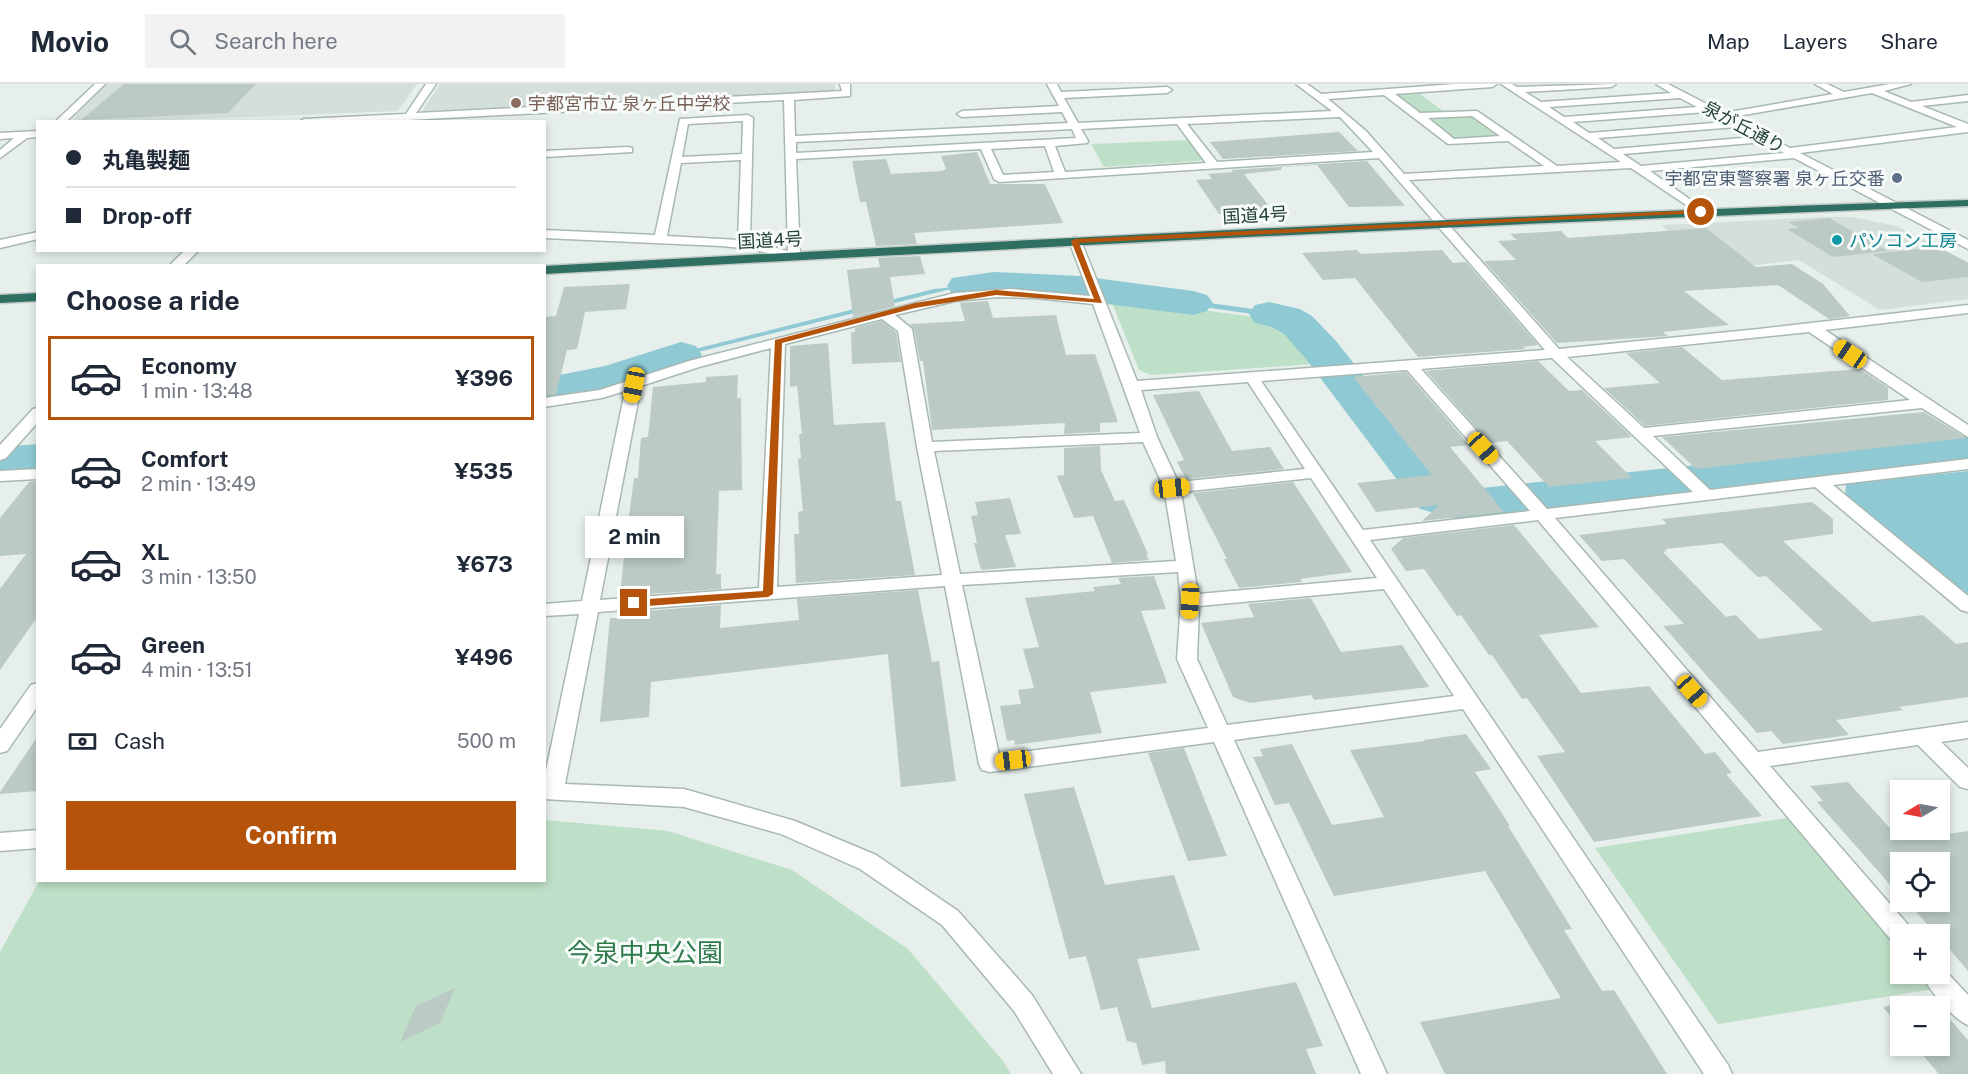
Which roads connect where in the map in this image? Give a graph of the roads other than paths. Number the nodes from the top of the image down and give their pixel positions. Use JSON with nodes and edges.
{"nodes":[{"id":1,"x":100,"y":84,"type":"edge"},
{"id":2,"x":431,"y":84,"type":"edge"},
{"id":3,"x":846,"y":84,"type":"edge"},
{"id":4,"x":1052,"y":84,"type":"edge"},
{"id":5,"x":1301,"y":84,"type":"edge"},
{"id":6,"x":1492,"y":84,"type":"edge"},
{"id":7,"x":1506,"y":84,"type":"edge"},
{"id":8,"x":1611,"y":84,"type":"edge"},
{"id":9,"x":1661,"y":84,"type":"edge"},
{"id":10,"x":1820,"y":84,"type":"edge"},
{"id":11,"x":1906,"y":84,"type":"edge"},
{"id":12,"x":1890,"y":85,"type":"edge"},
{"id":13,"x":1167,"y":90,"type":"dead end"},
{"id":14,"x":1515,"y":90,"type":"junction"},
{"id":15,"x":1874,"y":90,"type":"junction"},
{"id":16,"x":1386,"y":92,"type":"junction"},
{"id":17,"x":1058,"y":94,"type":"junction"},
{"id":18,"x":1682,"y":95,"type":"junction"},
{"id":19,"x":1842,"y":95,"type":"junction"},
{"id":20,"x":1320,"y":97,"type":"junction"},
{"id":21,"x":789,"y":98,"type":"junction"},
{"id":22,"x":1968,"y":98,"type":"edge"},
{"id":23,"x":1909,"y":104,"type":"junction"},
{"id":24,"x":1539,"y":105,"type":"junction"},
{"id":25,"x":1065,"y":109,"type":"junction"},
{"id":26,"x":1708,"y":109,"type":"junction"},
{"id":27,"x":962,"y":114,"type":"dead end"},
{"id":28,"x":1342,"y":114,"type":"junction"},
{"id":29,"x":409,"y":116,"type":"junction"},
{"id":30,"x":1418,"y":116,"type":"junction"},
{"id":31,"x":1723,"y":116,"type":"junction"},
{"id":32,"x":62,"y":120,"type":"edge"},
{"id":33,"x":339,"y":120,"type":"edge"},
{"id":34,"x":1563,"y":120,"type":"junction"},
{"id":35,"x":1180,"y":122,"type":"junction"},
{"id":36,"x":1738,"y":124,"type":"junction"},
{"id":37,"x":1075,"y":128,"type":"junction"},
{"id":38,"x":1968,"y":129,"type":"edge"},
{"id":39,"x":36,"y":134,"type":"edge"},
{"id":40,"x":24,"y":135,"type":"junction"},
{"id":41,"x":0,"y":136,"type":"edge"},
{"id":42,"x":1588,"y":136,"type":"junction"},
{"id":43,"x":1510,"y":138,"type":"junction"},
{"id":44,"x":790,"y":139,"type":"junction"},
{"id":45,"x":1766,"y":139,"type":"junction"},
{"id":46,"x":1049,"y":143,"type":"junction"},
{"id":47,"x":985,"y":146,"type":"junction"},
{"id":48,"x":628,"y":150,"type":"dead end"},
{"id":49,"x":1612,"y":152,"type":"junction"},
{"id":50,"x":1793,"y":153,"type":"junction"},
{"id":51,"x":0,"y":154,"type":"edge"},
{"id":52,"x":546,"y":154,"type":"edge"},
{"id":53,"x":1381,"y":155,"type":"junction"},
{"id":54,"x":791,"y":156,"type":"junction"},
{"id":55,"x":747,"y":157,"type":"junction"},
{"id":56,"x":676,"y":160,"type":"junction"},
{"id":57,"x":1213,"y":164,"type":"junction"},
{"id":58,"x":1635,"y":167,"type":"junction"},
{"id":59,"x":1555,"y":169,"type":"junction"},
{"id":60,"x":1060,"y":174,"type":"junction"},
{"id":61,"x":1400,"y":177,"type":"junction"},
{"id":62,"x":1968,"y":203,"type":"edge"},
{"id":63,"x":1891,"y":204,"type":"junction"},
{"id":64,"x":1701,"y":212,"type":"junction"},
{"id":65,"x":1440,"y":224,"type":"junction"},
{"id":66,"x":546,"y":234,"type":"edge"},
{"id":67,"x":36,"y":235,"type":"edge"},
{"id":68,"x":660,"y":239,"type":"junction"},
{"id":69,"x":1075,"y":241,"type":"junction"},
{"id":70,"x":0,"y":243,"type":"edge"},
{"id":71,"x":744,"y":244,"type":"junction"},
{"id":72,"x":1968,"y":245,"type":"edge"},
{"id":73,"x":191,"y":252,"type":"edge"},
{"id":74,"x":794,"y":256,"type":"junction"},
{"id":75,"x":177,"y":264,"type":"edge"},
{"id":76,"x":546,"y":270,"type":"edge"},
{"id":77,"x":36,"y":297,"type":"edge"},
{"id":78,"x":0,"y":299,"type":"edge"},
{"id":79,"x":1099,"y":301,"type":"junction"},
{"id":80,"x":1968,"y":309,"type":"edge"},
{"id":81,"x":884,"y":314,"type":"junction"},
{"id":82,"x":1814,"y":329,"type":"junction"},
{"id":83,"x":778,"y":342,"type":"junction"},
{"id":84,"x":1557,"y":355,"type":"junction"},
{"id":85,"x":1410,"y":365,"type":"junction"},
{"id":86,"x":1252,"y":378,"type":"junction"},
{"id":87,"x":634,"y":385,"type":"junction"},
{"id":88,"x":1132,"y":386,"type":"junction"},
{"id":89,"x":1924,"y":403,"type":"junction"},
{"id":90,"x":546,"y":404,"type":"edge"},
{"id":91,"x":36,"y":414,"type":"edge"},
{"id":92,"x":1968,"y":432,"type":"edge"},
{"id":93,"x":1640,"y":433,"type":"junction"},
{"id":94,"x":1149,"y":437,"type":"junction"},
{"id":95,"x":925,"y":447,"type":"junction"},
{"id":96,"x":0,"y":455,"type":"edge"},
{"id":97,"x":1968,"y":464,"type":"edge"},
{"id":98,"x":1317,"y":473,"type":"junction"},
{"id":99,"x":36,"y":474,"type":"edge"},
{"id":100,"x":0,"y":476,"type":"edge"},
{"id":101,"x":1819,"y":482,"type":"junction"},
{"id":102,"x":1172,"y":488,"type":"junction"},
{"id":103,"x":1706,"y":495,"type":"junction"},
{"id":104,"x":1542,"y":514,"type":"junction"},
{"id":105,"x":1359,"y":536,"type":"junction"},
{"id":106,"x":1186,"y":566,"type":"junction"},
{"id":107,"x":953,"y":580,"type":"junction"},
{"id":108,"x":1390,"y":583,"type":"junction"},
{"id":109,"x":768,"y":594,"type":"junction"},
{"id":110,"x":1190,"y":601,"type":"junction"},
{"id":111,"x":1968,"y":606,"type":"edge"},
{"id":112,"x":590,"y":607,"type":"junction"},
{"id":113,"x":546,"y":610,"type":"edge"},
{"id":114,"x":36,"y":693,"type":"edge"},
{"id":115,"x":1469,"y":701,"type":"junction"},
{"id":116,"x":1968,"y":730,"type":"edge"},
{"id":117,"x":1222,"y":733,"type":"junction"},
{"id":118,"x":1922,"y":736,"type":"junction"},
{"id":119,"x":0,"y":745,"type":"edge"},
{"id":120,"x":1752,"y":761,"type":"junction"},
{"id":121,"x":1968,"y":781,"type":"edge"},
{"id":122,"x":549,"y":791,"type":"edge"},
{"id":123,"x":36,"y":839,"type":"edge"},
{"id":124,"x":0,"y":842,"type":"edge"},
{"id":125,"x":1891,"y":924,"type":"edge"},
{"id":126,"x":1943,"y":984,"type":"edge"},
{"id":127,"x":1968,"y":1013,"type":"edge"},
{"id":128,"x":1068,"y":1074,"type":"edge"},
{"id":129,"x":1374,"y":1074,"type":"edge"},
{"id":130,"x":1719,"y":1074,"type":"edge"}],
"edges":[{"from":1,"to":32,"type":"street"},
{"from":2,"to":29,"type":"street"},
{"from":3,"to":21,"type":"street"},
{"from":4,"to":17,"type":"street"},
{"from":5,"to":20,"type":"street"},
{"from":6,"to":16,"type":"street"},
{"from":7,"to":14,"type":"street"},
{"from":8,"to":14,"type":"street"},
{"from":9,"to":18,"type":"street","name":"泉が丘通り"},
{"from":10,"to":19,"type":"street"},
{"from":11,"to":12,"type":"street"},
{"from":12,"to":15,"type":"street"},
{"from":13,"to":17,"type":"street"},
{"from":14,"to":24,"type":"street"},
{"from":15,"to":19,"type":"street"},
{"from":15,"to":23,"type":"street"},
{"from":16,"to":20,"type":"street"},
{"from":16,"to":30,"type":"street"},
{"from":17,"to":25,"type":"street"},
{"from":18,"to":24,"type":"street"},
{"from":18,"to":26,"type":"street","name":"泉が丘通り"},
{"from":19,"to":31,"type":"street"},
{"from":20,"to":28,"type":"street"},
{"from":21,"to":29,"type":"street"},
{"from":21,"to":44,"type":"street"},
{"from":22,"to":23,"type":"street"},
{"from":23,"to":38,"type":"street"},
{"from":24,"to":34,"type":"street"},
{"from":25,"to":27,"type":"street"},
{"from":25,"to":37,"type":"street"},
{"from":26,"to":31,"type":"street","name":"泉が丘通り"},
{"from":26,"to":34,"type":"street"},
{"from":28,"to":35,"type":"street"},
{"from":28,"to":53,"type":"street"},
{"from":29,"to":33,"type":"street"},
{"from":30,"to":43,"type":"street"},
{"from":30,"to":43,"type":"street"},
{"from":31,"to":36,"type":"street","name":"泉が丘通り"},
{"from":34,"to":42,"type":"street"},
{"from":35,"to":37,"type":"street"},
{"from":35,"to":57,"type":"street"},
{"from":36,"to":42,"type":"street"},
{"from":36,"to":45,"type":"street","name":"泉が丘通り"},
{"from":37,"to":44,"type":"street"},
{"from":37,"to":46,"type":"street"},
{"from":38,"to":50,"type":"street"},
{"from":39,"to":40,"type":"street"},
{"from":40,"to":41,"type":"street"},
{"from":40,"to":51,"type":"street"},
{"from":42,"to":49,"type":"street"},
{"from":43,"to":59,"type":"street"},
{"from":44,"to":54,"type":"street"},
{"from":45,"to":49,"type":"street"},
{"from":45,"to":50,"type":"street","name":"泉が丘通り"},
{"from":46,"to":47,"type":"street"},
{"from":46,"to":60,"type":"street"},
{"from":47,"to":54,"type":"street"},
{"from":47,"to":60,"type":"street"},
{"from":48,"to":52,"type":"street"},
{"from":49,"to":58,"type":"street"},
{"from":50,"to":58,"type":"street"},
{"from":50,"to":63,"type":"street","name":"泉が丘通り"},
{"from":53,"to":57,"type":"street"},
{"from":53,"to":61,"type":"street"},
{"from":54,"to":74,"type":"street"},
{"from":55,"to":56,"type":"street"},
{"from":55,"to":56,"type":"street"},
{"from":55,"to":71,"type":"street"},
{"from":56,"to":68,"type":"street"},
{"from":57,"to":60,"type":"street"},
{"from":58,"to":59,"type":"street"},
{"from":58,"to":64,"type":"street"},
{"from":59,"to":61,"type":"street"},
{"from":61,"to":65,"type":"street"},
{"from":62,"to":63,"type":"highway","name":"国道4号"},
{"from":63,"to":64,"type":"highway","name":"国道4号"},
{"from":63,"to":72,"type":"street","name":"泉が丘通り"},
{"from":64,"to":65,"type":"highway","name":"国道4号"},
{"from":65,"to":69,"type":"highway","name":"国道4号"},
{"from":65,"to":84,"type":"street"},
{"from":66,"to":68,"type":"street"},
{"from":67,"to":70,"type":"street"},
{"from":68,"to":71,"type":"street"},
{"from":69,"to":74,"type":"highway","name":"国道4号"},
{"from":69,"to":79,"type":"street"},
{"from":71,"to":74,"type":"street"},
{"from":73,"to":75,"type":"street"},
{"from":74,"to":76,"type":"highway","name":"国道4号"},
{"from":77,"to":78,"type":"highway"},
{"from":79,"to":81,"type":"street"},
{"from":79,"to":88,"type":"street"},
{"from":80,"to":82,"type":"street"},
{"from":81,"to":83,"type":"street"},
{"from":81,"to":95,"type":"street"},
{"from":82,"to":84,"type":"street"},
{"from":82,"to":89,"type":"street"},
{"from":83,"to":87,"type":"street"},
{"from":83,"to":109,"type":"street"},
{"from":84,"to":85,"type":"street"},
{"from":84,"to":93,"type":"street"},
{"from":85,"to":86,"type":"street"},
{"from":85,"to":104,"type":"street"},
{"from":86,"to":88,"type":"street"},
{"from":86,"to":98,"type":"street"},
{"from":87,"to":90,"type":"street"},
{"from":87,"to":112,"type":"street"},
{"from":88,"to":94,"type":"street"},
{"from":89,"to":92,"type":"street"},
{"from":89,"to":93,"type":"street"},
{"from":91,"to":96,"type":"street"},
{"from":93,"to":103,"type":"street"},
{"from":94,"to":95,"type":"street"},
{"from":94,"to":102,"type":"street"},
{"from":95,"to":107,"type":"street"},
{"from":97,"to":101,"type":"street"},
{"from":98,"to":102,"type":"street"},
{"from":98,"to":105,"type":"street"},
{"from":99,"to":100,"type":"street"},
{"from":101,"to":103,"type":"street"},
{"from":101,"to":111,"type":"street"},
{"from":102,"to":106,"type":"street"},
{"from":103,"to":104,"type":"street"},
{"from":104,"to":105,"type":"street"},
{"from":104,"to":120,"type":"street"},
{"from":105,"to":108,"type":"street"},
{"from":106,"to":107,"type":"street"},
{"from":106,"to":110,"type":"street"},
{"from":107,"to":109,"type":"street"},
{"from":107,"to":117,"type":"street"},
{"from":108,"to":110,"type":"street"},
{"from":108,"to":115,"type":"street"},
{"from":109,"to":112,"type":"street"},
{"from":110,"to":117,"type":"street"},
{"from":112,"to":113,"type":"street"},
{"from":112,"to":122,"type":"street"},
{"from":114,"to":119,"type":"street"},
{"from":115,"to":117,"type":"street"},
{"from":115,"to":130,"type":"street"},
{"from":116,"to":118,"type":"street"},
{"from":117,"to":129,"type":"street"},
{"from":118,"to":120,"type":"street"},
{"from":118,"to":121,"type":"street"},
{"from":120,"to":125,"type":"street"},
{"from":122,"to":128,"type":"street"},
{"from":123,"to":124,"type":"street"},
{"from":126,"to":127,"type":"street"}]}
